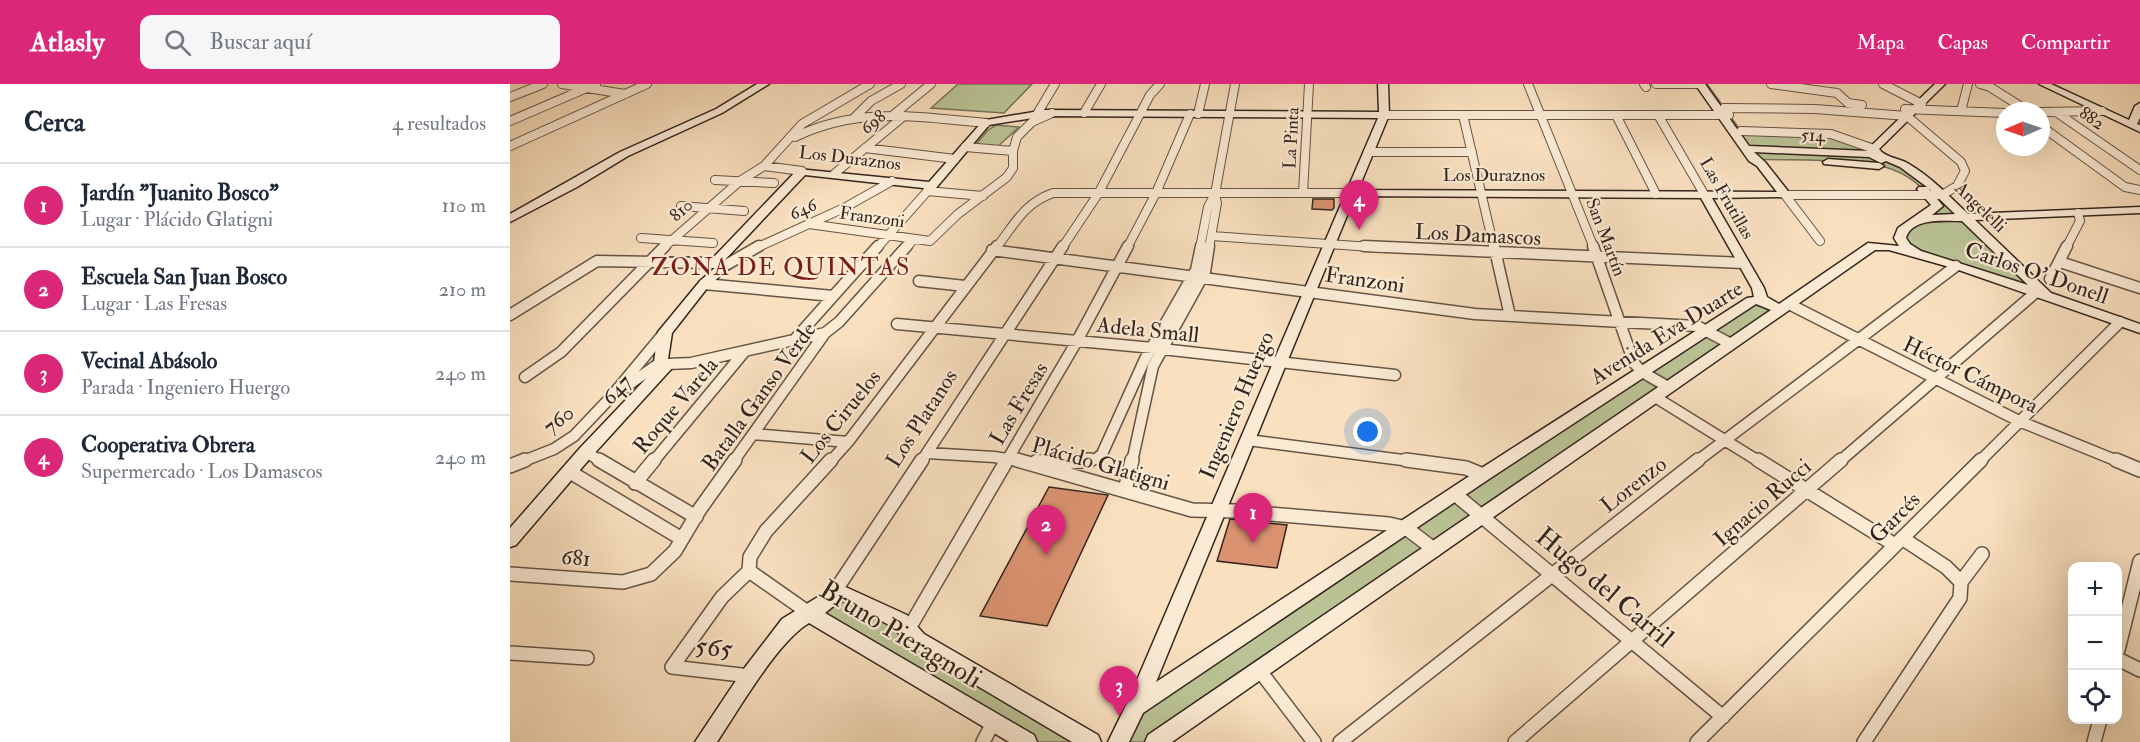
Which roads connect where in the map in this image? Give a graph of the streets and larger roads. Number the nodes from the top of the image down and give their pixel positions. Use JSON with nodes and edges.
{"nodes":[{"id":1,"x":543,"y":84,"type":"edge"},
{"id":2,"x":562,"y":84,"type":"edge"},
{"id":3,"x":596,"y":84,"type":"edge"},
{"id":4,"x":648,"y":84,"type":"edge"},
{"id":5,"x":764,"y":84,"type":"edge"},
{"id":6,"x":870,"y":84,"type":"edge"},
{"id":7,"x":901,"y":84,"type":"edge"},
{"id":8,"x":931,"y":84,"type":"edge"},
{"id":9,"x":1055,"y":84,"type":"edge"},
{"id":10,"x":1101,"y":84,"type":"edge"},
{"id":11,"x":1150,"y":84,"type":"edge"},
{"id":12,"x":1160,"y":84,"type":"edge"},
{"id":13,"x":1205,"y":84,"type":"edge"},
{"id":14,"x":1235,"y":84,"type":"edge"},
{"id":15,"x":1309,"y":84,"type":"edge"},
{"id":16,"x":1383,"y":84,"type":"edge"},
{"id":17,"x":1528,"y":84,"type":"edge"},
{"id":18,"x":1656,"y":84,"type":"edge"},
{"id":19,"x":1700,"y":84,"type":"edge"},
{"id":20,"x":1707,"y":84,"type":"edge"},
{"id":21,"x":1771,"y":84,"type":"edge"},
{"id":22,"x":1883,"y":84,"type":"edge"},
{"id":23,"x":1940,"y":84,"type":"edge"},
{"id":24,"x":1968,"y":84,"type":"edge"},
{"id":25,"x":1980,"y":84,"type":"edge"},
{"id":26,"x":2044,"y":84,"type":"edge"},
{"id":27,"x":587,"y":88,"type":"junction"},
{"id":28,"x":625,"y":94,"type":"junction"},
{"id":29,"x":1150,"y":95,"type":"junction"},
{"id":30,"x":510,"y":98,"type":"edge"},
{"id":31,"x":2014,"y":102,"type":"edge"},
{"id":32,"x":2140,"y":106,"type":"edge"},
{"id":33,"x":1915,"y":110,"type":"junction"},
{"id":34,"x":1961,"y":111,"type":"junction"},
{"id":35,"x":2102,"y":111,"type":"junction"},
{"id":36,"x":2050,"y":112,"type":"edge"},
{"id":37,"x":2056,"y":112,"type":"junction"},
{"id":38,"x":1052,"y":113,"type":"junction"},
{"id":39,"x":1084,"y":113,"type":"junction"},
{"id":40,"x":1725,"y":113,"type":"junction"},
{"id":41,"x":1996,"y":113,"type":"edge"},
{"id":42,"x":1037,"y":114,"type":"junction"},
{"id":43,"x":1140,"y":114,"type":"junction"},
{"id":44,"x":1194,"y":114,"type":"junction"},
{"id":45,"x":1230,"y":114,"type":"junction"},
{"id":46,"x":1307,"y":114,"type":"junction"},
{"id":47,"x":1384,"y":115,"type":"junction"},
{"id":48,"x":1463,"y":115,"type":"junction"},
{"id":49,"x":1616,"y":115,"type":"junction"},
{"id":50,"x":892,"y":116,"type":"junction"},
{"id":51,"x":904,"y":116,"type":"junction"},
{"id":52,"x":1540,"y":116,"type":"junction"},
{"id":53,"x":1658,"y":116,"type":"junction"},
{"id":54,"x":854,"y":118,"type":"junction"},
{"id":55,"x":510,"y":121,"type":"edge"},
{"id":56,"x":986,"y":123,"type":"junction"},
{"id":57,"x":2136,"y":127,"type":"edge"},
{"id":58,"x":1741,"y":131,"type":"junction"},
{"id":59,"x":2050,"y":132,"type":"edge"},
{"id":60,"x":510,"y":146,"type":"edge"},
{"id":61,"x":965,"y":147,"type":"junction"},
{"id":62,"x":777,"y":148,"type":"junction"},
{"id":63,"x":865,"y":148,"type":"junction"},
{"id":64,"x":1013,"y":151,"type":"junction"},
{"id":65,"x":1368,"y":152,"type":"junction"},
{"id":66,"x":1472,"y":152,"type":"junction"},
{"id":67,"x":1754,"y":154,"type":"junction"},
{"id":68,"x":1879,"y":157,"type":"junction"},
{"id":69,"x":954,"y":159,"type":"junction"},
{"id":70,"x":2126,"y":160,"type":"junction"},
{"id":71,"x":2140,"y":160,"type":"edge"},
{"id":72,"x":764,"y":166,"type":"junction"},
{"id":73,"x":2140,"y":170,"type":"edge"},
{"id":74,"x":802,"y":171,"type":"junction"},
{"id":75,"x":834,"y":174,"type":"junction"},
{"id":76,"x":715,"y":180,"type":"dead end"},
{"id":77,"x":740,"y":181,"type":"junction"},
{"id":78,"x":892,"y":181,"type":"junction"},
{"id":79,"x":774,"y":183,"type":"dead end"},
{"id":80,"x":929,"y":188,"type":"junction"},
{"id":81,"x":2140,"y":190,"type":"edge"},
{"id":82,"x":1303,"y":193,"type":"junction"},
{"id":83,"x":1351,"y":193,"type":"junction"},
{"id":84,"x":1098,"y":194,"type":"junction"},
{"id":85,"x":1156,"y":194,"type":"junction"},
{"id":86,"x":1215,"y":194,"type":"junction"},
{"id":87,"x":1482,"y":194,"type":"junction"},
{"id":88,"x":1572,"y":194,"type":"junction"},
{"id":89,"x":1656,"y":194,"type":"junction"},
{"id":90,"x":1704,"y":194,"type":"junction"},
{"id":91,"x":1046,"y":195,"type":"joint"},
{"id":92,"x":1785,"y":195,"type":"junction"},
{"id":93,"x":1929,"y":195,"type":"junction"},
{"id":94,"x":1942,"y":195,"type":"junction"},
{"id":95,"x":984,"y":196,"type":"junction"},
{"id":96,"x":681,"y":206,"type":"dead end"},
{"id":97,"x":708,"y":208,"type":"junction"},
{"id":98,"x":2140,"y":210,"type":"edge"},
{"id":99,"x":744,"y":211,"type":"dead end"},
{"id":100,"x":2078,"y":213,"type":"junction"},
{"id":101,"x":1966,"y":218,"type":"junction"},
{"id":102,"x":510,"y":219,"type":"edge"},
{"id":103,"x":1921,"y":219,"type":"junction"},
{"id":104,"x":809,"y":224,"type":"junction"},
{"id":105,"x":886,"y":236,"type":"junction"},
{"id":106,"x":1212,"y":236,"type":"junction"},
{"id":107,"x":641,"y":238,"type":"dead end"},
{"id":108,"x":914,"y":239,"type":"junction"},
{"id":109,"x":671,"y":241,"type":"junction"},
{"id":110,"x":1820,"y":241,"type":"dead end"},
{"id":111,"x":713,"y":243,"type":"dead end"},
{"id":112,"x":1330,"y":243,"type":"junction"},
{"id":113,"x":992,"y":250,"type":"junction"},
{"id":114,"x":1497,"y":253,"type":"junction"},
{"id":115,"x":1921,"y":254,"type":"junction"},
{"id":116,"x":1054,"y":257,"type":"junction"},
{"id":117,"x":1598,"y":258,"type":"junction"},
{"id":118,"x":648,"y":261,"type":"junction"},
{"id":119,"x":2060,"y":262,"type":"junction"},
{"id":120,"x":1743,"y":263,"type":"junction"},
{"id":121,"x":720,"y":264,"type":"junction"},
{"id":122,"x":1118,"y":266,"type":"junction"},
{"id":123,"x":1956,"y":266,"type":"junction"},
{"id":124,"x":1197,"y":277,"type":"junction"},
{"id":125,"x":2050,"y":279,"type":"dead end"},
{"id":126,"x":919,"y":281,"type":"dead end"},
{"id":127,"x":704,"y":284,"type":"junction"},
{"id":128,"x":965,"y":286,"type":"junction"},
{"id":129,"x":2140,"y":288,"type":"edge"},
{"id":130,"x":1311,"y":291,"type":"junction"},
{"id":131,"x":2034,"y":293,"type":"junction"},
{"id":132,"x":833,"y":296,"type":"junction"},
{"id":133,"x":2049,"y":298,"type":"junction"},
{"id":134,"x":1761,"y":299,"type":"junction"},
{"id":135,"x":1784,"y":307,"type":"junction"},
{"id":136,"x":510,"y":315,"type":"edge"},
{"id":137,"x":1510,"y":316,"type":"junction"},
{"id":138,"x":1620,"y":322,"type":"junction"},
{"id":139,"x":2120,"y":322,"type":"junction"},
{"id":140,"x":897,"y":324,"type":"dead end"},
{"id":141,"x":934,"y":328,"type":"junction"},
{"id":142,"x":2140,"y":329,"type":"edge"},
{"id":143,"x":1706,"y":331,"type":"junction"},
{"id":144,"x":665,"y":332,"type":"junction"},
{"id":145,"x":825,"y":333,"type":"junction"},
{"id":146,"x":1005,"y":335,"type":"junction"},
{"id":147,"x":795,"y":339,"type":"junction"},
{"id":148,"x":1858,"y":340,"type":"junction"},
{"id":149,"x":1077,"y":341,"type":"junction"},
{"id":150,"x":1731,"y":344,"type":"junction"},
{"id":151,"x":1157,"y":349,"type":"junction"},
{"id":152,"x":745,"y":351,"type":"junction"},
{"id":153,"x":664,"y":363,"type":"junction"},
{"id":154,"x":1280,"y":363,"type":"junction"},
{"id":155,"x":1642,"y":372,"type":"junction"},
{"id":156,"x":1395,"y":375,"type":"dead end"},
{"id":157,"x":525,"y":377,"type":"dead end"},
{"id":158,"x":1934,"y":379,"type":"junction"},
{"id":159,"x":1668,"y":387,"type":"junction"},
{"id":160,"x":611,"y":397,"type":"junction"},
{"id":161,"x":1655,"y":397,"type":"junction"},
{"id":162,"x":2019,"y":421,"type":"junction"},
{"id":163,"x":753,"y":434,"type":"junction"},
{"id":164,"x":1248,"y":440,"type":"junction"},
{"id":165,"x":1724,"y":440,"type":"junction"},
{"id":166,"x":848,"y":442,"type":"junction"},
{"id":167,"x":586,"y":452,"type":"junction"},
{"id":168,"x":927,"y":453,"type":"junction"},
{"id":169,"x":1007,"y":458,"type":"junction"},
{"id":170,"x":1024,"y":461,"type":"junction"},
{"id":171,"x":510,"y":466,"type":"edge"},
{"id":172,"x":2140,"y":470,"type":"edge"},
{"id":173,"x":570,"y":472,"type":"junction"},
{"id":174,"x":1483,"y":475,"type":"junction"},
{"id":175,"x":635,"y":483,"type":"junction"},
{"id":176,"x":1125,"y":490,"type":"junction"},
{"id":177,"x":1807,"y":491,"type":"junction"},
{"id":178,"x":1456,"y":495,"type":"junction"},
{"id":179,"x":1217,"y":511,"type":"junction"},
{"id":180,"x":696,"y":517,"type":"junction"},
{"id":181,"x":1483,"y":517,"type":"junction"},
{"id":182,"x":1406,"y":528,"type":"junction"},
{"id":183,"x":682,"y":539,"type":"junction"},
{"id":184,"x":510,"y":540,"type":"edge"},
{"id":185,"x":1899,"y":542,"type":"junction"},
{"id":186,"x":1435,"y":550,"type":"junction"},
{"id":187,"x":1982,"y":555,"type":"dead end"},
{"id":188,"x":2140,"y":561,"type":"edge"},
{"id":189,"x":749,"y":571,"type":"junction"},
{"id":190,"x":510,"y":574,"type":"edge"},
{"id":191,"x":1551,"y":574,"type":"junction"},
{"id":192,"x":639,"y":579,"type":"joint"},
{"id":193,"x":1961,"y":582,"type":"junction"},
{"id":194,"x":839,"y":591,"type":"junction"},
{"id":195,"x":809,"y":613,"type":"junction"},
{"id":196,"x":908,"y":630,"type":"junction"},
{"id":197,"x":2122,"y":634,"type":"edge"},
{"id":198,"x":1632,"y":641,"type":"junction"},
{"id":199,"x":510,"y":652,"type":"edge"},
{"id":200,"x":587,"y":658,"type":"dead end"},
{"id":201,"x":2122,"y":661,"type":"edge"},
{"id":202,"x":672,"y":667,"type":"joint"},
{"id":203,"x":2140,"y":670,"type":"edge"},
{"id":204,"x":1260,"y":671,"type":"junction"},
{"id":205,"x":750,"y":676,"type":"junction"},
{"id":206,"x":1136,"y":706,"type":"junction"},
{"id":207,"x":1723,"y":717,"type":"junction"},
{"id":208,"x":994,"y":721,"type":"junction"},
{"id":209,"x":2099,"y":724,"type":"edge"},
{"id":210,"x":705,"y":742,"type":"edge"},
{"id":211,"x":983,"y":742,"type":"edge"},
{"id":212,"x":1027,"y":742,"type":"edge"},
{"id":213,"x":1091,"y":742,"type":"edge"},
{"id":214,"x":1118,"y":742,"type":"edge"},
{"id":215,"x":1155,"y":742,"type":"edge"},
{"id":216,"x":1314,"y":742,"type":"edge"},
{"id":217,"x":1340,"y":742,"type":"edge"},
{"id":218,"x":1515,"y":742,"type":"edge"},
{"id":219,"x":1697,"y":742,"type":"edge"},
{"id":220,"x":1864,"y":742,"type":"edge"},
{"id":221,"x":2094,"y":742,"type":"edge"}],
"edges":[{"from":1,"to":30,"type":"street"},
{"from":2,"to":27,"type":"street"},
{"from":3,"to":27,"type":"street"},
{"from":4,"to":28,"type":"street"},
{"from":5,"to":102,"type":"street"},
{"from":6,"to":62,"type":"street","name":"810"},
{"from":7,"to":54,"type":"street"},
{"from":8,"to":50,"type":"street"},
{"from":9,"to":42,"type":"street"},
{"from":10,"to":39,"type":"street"},
{"from":11,"to":29,"type":"street","name":"Los Platanos"},
{"from":12,"to":29,"type":"street","name":"Los Platanos"},
{"from":13,"to":44,"type":"street","name":"Las Fresas"},
{"from":14,"to":45,"type":"street"},
{"from":15,"to":46,"type":"street","name":"La Pinta"},
{"from":16,"to":47,"type":"street","name":"Ingeniero Huergo"},
{"from":17,"to":52,"type":"street","name":"San Martín"},
{"from":18,"to":19,"type":"street"},
{"from":19,"to":40,"type":"street"},
{"from":20,"to":40,"type":"street"},
{"from":21,"to":33,"type":"street"},
{"from":22,"to":33,"type":"street"},
{"from":23,"to":33,"type":"street"},
{"from":24,"to":34,"type":"street"},
{"from":25,"to":31,"type":"street"},
{"from":26,"to":35,"type":"street"},
{"from":27,"to":28,"type":"street"},
{"from":27,"to":55,"type":"street"},
{"from":28,"to":60,"type":"street"},
{"from":29,"to":43,"type":"street","name":"Los Platanos"},
{"from":32,"to":57,"type":"street"},
{"from":33,"to":34,"type":"street"},
{"from":33,"to":40,"type":"street"},
{"from":33,"to":68,"type":"street"},
{"from":33,"to":94,"type":"street"},
{"from":34,"to":41,"type":"street"},
{"from":35,"to":37,"type":"street"},
{"from":35,"to":57,"type":"street"},
{"from":36,"to":37,"type":"street"},
{"from":37,"to":70,"type":"street","name":"882"},
{"from":38,"to":39,"type":"street"},
{"from":38,"to":42,"type":"street"},
{"from":38,"to":64,"type":"street"},
{"from":39,"to":43,"type":"street"},
{"from":40,"to":53,"type":"street"},
{"from":40,"to":58,"type":"street"},
{"from":40,"to":67,"type":"street"},
{"from":42,"to":56,"type":"street"},
{"from":43,"to":44,"type":"street"},
{"from":43,"to":84,"type":"street","name":"Los Platanos"},
{"from":44,"to":45,"type":"street"},
{"from":44,"to":85,"type":"street","name":"Las Fresas"},
{"from":45,"to":46,"type":"street"},
{"from":45,"to":86,"type":"street"},
{"from":46,"to":47,"type":"street"},
{"from":46,"to":82,"type":"street","name":"La Pinta"},
{"from":47,"to":48,"type":"street"},
{"from":47,"to":65,"type":"street","name":"Ingeniero Huergo"},
{"from":48,"to":52,"type":"street"},
{"from":48,"to":66,"type":"street"},
{"from":49,"to":52,"type":"street"},
{"from":49,"to":53,"type":"street"},
{"from":49,"to":89,"type":"street"},
{"from":50,"to":51,"type":"street"},
{"from":50,"to":54,"type":"street"},
{"from":51,"to":56,"type":"street"},
{"from":51,"to":63,"type":"street","name":"698"},
{"from":52,"to":88,"type":"street","name":"San Martín"},
{"from":53,"to":90,"type":"street","name":"Las Frutillas"},
{"from":54,"to":62,"type":"street"},
{"from":56,"to":61,"type":"street"},
{"from":58,"to":67,"type":"street"},
{"from":58,"to":68,"type":"street"},
{"from":59,"to":81,"type":"street"},
{"from":61,"to":64,"type":"street"},
{"from":61,"to":69,"type":"street"},
{"from":62,"to":72,"type":"street","name":"810"},
{"from":63,"to":69,"type":"street"},
{"from":63,"to":75,"type":"street","name":"698"},
{"from":64,"to":95,"type":"street"},
{"from":65,"to":66,"type":"street"},
{"from":65,"to":83,"type":"street","name":"Ingeniero Huergo"},
{"from":66,"to":87,"type":"street"},
{"from":67,"to":68,"type":"street","name":"514"},
{"from":67,"to":68,"type":"street","name":"514"},
{"from":67,"to":92,"type":"street"},
{"from":68,"to":93,"type":"street","name":"Angelelli"},
{"from":68,"to":94,"type":"street","name":"Angelelli"},
{"from":69,"to":80,"type":"street"},
{"from":70,"to":71,"type":"street"},
{"from":70,"to":73,"type":"street","name":"882"},
{"from":72,"to":74,"type":"street","name":"Los Duraznos"},
{"from":72,"to":77,"type":"street","name":"810"},
{"from":74,"to":75,"type":"street","name":"Los Duraznos"},
{"from":74,"to":121,"type":"street"},
{"from":75,"to":78,"type":"street","name":"Los Duraznos"},
{"from":76,"to":77,"type":"street"},
{"from":77,"to":79,"type":"street"},
{"from":77,"to":97,"type":"street","name":"810"},
{"from":78,"to":80,"type":"street","name":"Los Duraznos"},
{"from":78,"to":104,"type":"street","name":"646"},
{"from":80,"to":95,"type":"street","name":"Los Duraznos"},
{"from":80,"to":105,"type":"street"},
{"from":82,"to":83,"type":"street","name":"Los Duraznos"},
{"from":82,"to":86,"type":"street","name":"Los Duraznos"},
{"from":83,"to":87,"type":"street","name":"Los Duraznos"},
{"from":83,"to":112,"type":"street","name":"Ingeniero Huergo"},
{"from":84,"to":85,"type":"street","name":"Los Duraznos"},
{"from":84,"to":91,"type":"street","name":"Los Duraznos"},
{"from":84,"to":116,"type":"street","name":"Los Platanos"},
{"from":85,"to":86,"type":"street","name":"Los Duraznos"},
{"from":85,"to":122,"type":"street","name":"Las Fresas"},
{"from":86,"to":106,"type":"street"},
{"from":86,"to":124,"type":"street"},
{"from":87,"to":88,"type":"street","name":"Los Duraznos"},
{"from":87,"to":114,"type":"street"},
{"from":88,"to":89,"type":"street","name":"Los Duraznos"},
{"from":88,"to":117,"type":"street","name":"San Martín"},
{"from":89,"to":90,"type":"street","name":"Los Duraznos"},
{"from":90,"to":92,"type":"street","name":"Los Duraznos"},
{"from":90,"to":120,"type":"street","name":"Las Frutillas"},
{"from":91,"to":113,"type":"street","name":"Los Ciruelos"},
{"from":92,"to":93,"type":"street","name":"Los Duraznos"},
{"from":92,"to":110,"type":"street"},
{"from":93,"to":94,"type":"street","name":"Los Duraznos"},
{"from":93,"to":103,"type":"street","name":"Angelelli"},
{"from":94,"to":101,"type":"street","name":"Angelelli"},
{"from":95,"to":108,"type":"street","name":"Franzoni"},
{"from":96,"to":97,"type":"street"},
{"from":97,"to":99,"type":"street"},
{"from":97,"to":109,"type":"street","name":"810"},
{"from":98,"to":100,"type":"street"},
{"from":100,"to":101,"type":"street"},
{"from":100,"to":119,"type":"street"},
{"from":101,"to":103,"type":"street"},
{"from":101,"to":133,"type":"street","name":"Angelelli"},
{"from":103,"to":115,"type":"street","name":"Angelelli"},
{"from":104,"to":105,"type":"street","name":"Franzoni"},
{"from":104,"to":121,"type":"street","name":"646"},
{"from":105,"to":108,"type":"street","name":"Franzoni"},
{"from":105,"to":132,"type":"street"},
{"from":106,"to":112,"type":"street","name":"Los Damascos"},
{"from":106,"to":124,"type":"street"},
{"from":107,"to":109,"type":"street"},
{"from":108,"to":145,"type":"street","name":"Batalla Ganso Verde"},
{"from":109,"to":111,"type":"street"},
{"from":109,"to":118,"type":"street","name":"810"},
{"from":112,"to":114,"type":"street","name":"Los Damascos"},
{"from":112,"to":130,"type":"street","name":"Ingeniero Huergo"},
{"from":113,"to":116,"type":"street","name":"Franzoni"},
{"from":113,"to":128,"type":"street","name":"Los Ciruelos"},
{"from":114,"to":117,"type":"street","name":"Los Damascos"},
{"from":114,"to":137,"type":"street"},
{"from":115,"to":123,"type":"street","name":"Carlos O' Donell"},
{"from":115,"to":135,"type":"street","name":"Avenida Eva Duarte"},
{"from":116,"to":122,"type":"street","name":"Franzoni"},
{"from":116,"to":146,"type":"street","name":"Los Platanos"},
{"from":117,"to":120,"type":"street","name":"Los Damascos"},
{"from":117,"to":138,"type":"street","name":"San Martín"},
{"from":118,"to":121,"type":"street"},
{"from":118,"to":136,"type":"street"},
{"from":118,"to":157,"type":"street","name":"810"},
{"from":119,"to":125,"type":"street"},
{"from":119,"to":129,"type":"street"},
{"from":120,"to":134,"type":"street","name":"Las Frutillas"},
{"from":121,"to":127,"type":"street"},
{"from":122,"to":124,"type":"street","name":"Franzoni"},
{"from":122,"to":149,"type":"street","name":"Las Fresas"},
{"from":123,"to":131,"type":"street","name":"Carlos O' Donell"},
{"from":123,"to":148,"type":"street","name":"Lorenzo"},
{"from":124,"to":130,"type":"street","name":"Franzoni"},
{"from":124,"to":151,"type":"street"},
{"from":126,"to":128,"type":"street"},
{"from":127,"to":132,"type":"street"},
{"from":127,"to":144,"type":"street"},
{"from":128,"to":141,"type":"street","name":"Los Ciruelos"},
{"from":130,"to":137,"type":"street","name":"Franzoni"},
{"from":130,"to":154,"type":"street","name":"Ingeniero Huergo"},
{"from":131,"to":133,"type":"street","name":"Carlos O' Donell"},
{"from":131,"to":158,"type":"street","name":"Ignacio Rucci"},
{"from":132,"to":147,"type":"street"},
{"from":133,"to":139,"type":"street","name":"Carlos O' Donell"},
{"from":134,"to":135,"type":"street","name":"Avenida Eva Duarte"},
{"from":134,"to":143,"type":"street","name":"Avenida Eva Duarte"},
{"from":135,"to":148,"type":"street","name":"Héctor Cámpora"},
{"from":135,"to":150,"type":"street","name":"Avenida Eva Duarte"},
{"from":137,"to":138,"type":"street","name":"Franzoni"},
{"from":138,"to":143,"type":"street","name":"Franzoni"},
{"from":138,"to":155,"type":"street","name":"San Martín"},
{"from":139,"to":142,"type":"street","name":"Carlos O' Donell"},
{"from":139,"to":162,"type":"street","name":"Garcés"},
{"from":140,"to":141,"type":"street","name":"Adela Small"},
{"from":141,"to":146,"type":"street","name":"Adela Small"},
{"from":141,"to":166,"type":"street","name":"Los Ciruelos"},
{"from":143,"to":150,"type":"street","name":"Franzoni"},
{"from":143,"to":155,"type":"street","name":"Avenida Eva Duarte"},
{"from":144,"to":153,"type":"street"},
{"from":144,"to":160,"type":"street","name":"760"},
{"from":145,"to":147,"type":"street"},
{"from":145,"to":163,"type":"street","name":"Batalla Ganso Verde"},
{"from":146,"to":149,"type":"street","name":"Adela Small"},
{"from":146,"to":168,"type":"street","name":"Los Platanos"},
{"from":147,"to":152,"type":"street"},
{"from":148,"to":158,"type":"street","name":"Héctor Cámpora"},
{"from":148,"to":165,"type":"street","name":"Lorenzo"},
{"from":149,"to":151,"type":"street","name":"Adela Small"},
{"from":149,"to":169,"type":"street","name":"Las Fresas"},
{"from":150,"to":159,"type":"street","name":"Avenida Eva Duarte"},
{"from":151,"to":154,"type":"street","name":"Adela Small"},
{"from":151,"to":170,"type":"street"},
{"from":151,"to":176,"type":"street"},
{"from":152,"to":153,"type":"street"},
{"from":152,"to":175,"type":"street","name":"Roque Varela"},
{"from":153,"to":160,"type":"street"},
{"from":153,"to":167,"type":"street","name":"647"},
{"from":154,"to":156,"type":"street","name":"Adela Small"},
{"from":154,"to":164,"type":"street","name":"Ingeniero Huergo"},
{"from":155,"to":159,"type":"street"},
{"from":155,"to":174,"type":"street","name":"Avenida Eva Duarte"},
{"from":158,"to":162,"type":"street","name":"Héctor Cámpora"},
{"from":158,"to":177,"type":"street","name":"Ignacio Rucci"},
{"from":159,"to":161,"type":"street","name":"Avenida Eva Duarte"},
{"from":160,"to":171,"type":"street","name":"760"},
{"from":161,"to":165,"type":"street"},
{"from":161,"to":181,"type":"street","name":"Avenida Eva Duarte"},
{"from":162,"to":172,"type":"street","name":"Héctor Cámpora"},
{"from":162,"to":185,"type":"street","name":"Garcés"},
{"from":163,"to":166,"type":"street"},
{"from":163,"to":180,"type":"street","name":"Batalla Ganso Verde"},
{"from":164,"to":174,"type":"street"},
{"from":164,"to":179,"type":"street","name":"Ingeniero Huergo"},
{"from":165,"to":177,"type":"street"},
{"from":165,"to":191,"type":"street","name":"Lorenzo"},
{"from":166,"to":189,"type":"street","name":"Los Ciruelos"},
{"from":167,"to":173,"type":"street","name":"647"},
{"from":167,"to":175,"type":"street"},
{"from":168,"to":169,"type":"street","name":"Plácido Glatigni"},
{"from":168,"to":194,"type":"street","name":"Los Platanos"},
{"from":169,"to":170,"type":"street","name":"Plácido Glatigni"},
{"from":169,"to":196,"type":"street","name":"Las Fresas"},
{"from":170,"to":176,"type":"street","name":"Plácido Glatigni"},
{"from":173,"to":183,"type":"street"},
{"from":173,"to":184,"type":"street","name":"647"},
{"from":174,"to":178,"type":"street","name":"Avenida Eva Duarte"},
{"from":175,"to":180,"type":"street"},
{"from":176,"to":179,"type":"street","name":"Plácido Glatigni"},
{"from":177,"to":185,"type":"street"},
{"from":177,"to":198,"type":"street","name":"Ignacio Rucci"},
{"from":178,"to":181,"type":"street","name":"Hugo del Carril"},
{"from":178,"to":182,"type":"street","name":"Avenida Eva Duarte"},
{"from":179,"to":182,"type":"street","name":"Plácido Glatigni"},
{"from":179,"to":206,"type":"street","name":"Ingeniero Huergo"},
{"from":180,"to":183,"type":"street","name":"Batalla Ganso Verde"},
{"from":181,"to":186,"type":"street","name":"Avenida Eva Duarte"},
{"from":181,"to":191,"type":"street","name":"Hugo del Carril"},
{"from":182,"to":186,"type":"street"},
{"from":182,"to":206,"type":"street","name":"Avenida Eva Duarte"},
{"from":183,"to":192,"type":"street","name":"Batalla Ganso Verde"},
{"from":185,"to":193,"type":"street"},
{"from":185,"to":207,"type":"street","name":"Garcés"},
{"from":186,"to":204,"type":"street","name":"Avenida Eva Duarte"},
{"from":187,"to":193,"type":"street"},
{"from":188,"to":197,"type":"street"},
{"from":189,"to":195,"type":"street","name":"Bruno Pieragnoli"},
{"from":189,"to":202,"type":"street","name":"Los Ciruelos"},
{"from":190,"to":192,"type":"street","name":"681"},
{"from":191,"to":198,"type":"street","name":"Hugo del Carril"},
{"from":191,"to":217,"type":"street","name":"Lorenzo"},
{"from":193,"to":220,"type":"street"},
{"from":194,"to":195,"type":"street","name":"Los Platanos"},
{"from":194,"to":196,"type":"street","name":"Bruno Pieragnoli"},
{"from":195,"to":205,"type":"street","name":"Los Platanos"},
{"from":195,"to":208,"type":"street","name":"Bruno Pieragnoli"},
{"from":196,"to":213,"type":"street","name":"Bruno Pieragnoli"},
{"from":198,"to":207,"type":"street","name":"Hugo del Carril"},
{"from":198,"to":218,"type":"street","name":"Ignacio Rucci"},
{"from":199,"to":200,"type":"street"},
{"from":201,"to":203,"type":"street"},
{"from":202,"to":205,"type":"street","name":"565"},
{"from":204,"to":215,"type":"street","name":"Avenida Eva Duarte"},
{"from":204,"to":216,"type":"street"},
{"from":205,"to":210,"type":"street","name":"Los Platanos"},
{"from":206,"to":214,"type":"street","name":"Ingeniero Huergo"},
{"from":207,"to":219,"type":"street","name":"Garcés"},
{"from":208,"to":211,"type":"street"},
{"from":208,"to":212,"type":"street","name":"Bruno Pieragnoli"},
{"from":209,"to":221,"type":"street"}]}
